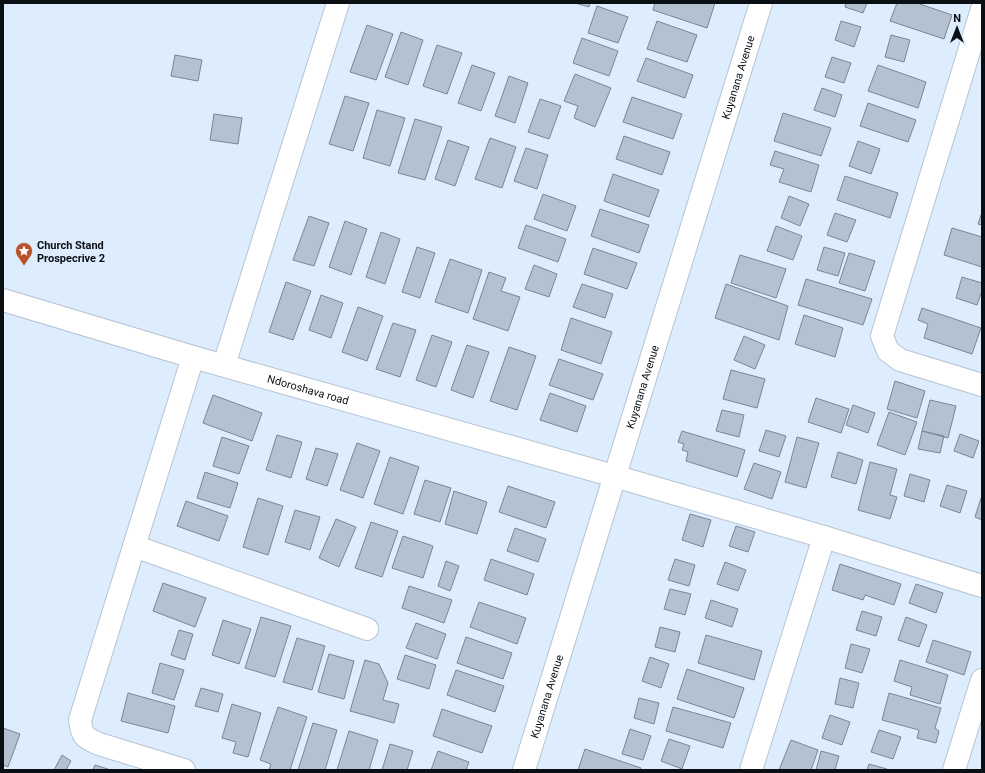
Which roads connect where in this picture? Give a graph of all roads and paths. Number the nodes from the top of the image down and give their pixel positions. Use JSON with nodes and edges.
{"nodes":[{"id":1,"x":338,"y":3,"type":"edge"},
{"id":2,"x":761,"y":3,"type":"edge"},
{"id":3,"x":982,"y":9,"type":"edge"},
{"id":4,"x":3,"y":300,"type":"edge"},
{"id":5,"x":193,"y":357,"type":"junction"},
{"id":6,"x":224,"y":365,"type":"junction"},
{"id":7,"x":982,"y":385,"type":"edge"},
{"id":8,"x":614,"y":476,"type":"junction"},
{"id":9,"x":824,"y":537,"type":"junction"},
{"id":10,"x":134,"y":546,"type":"junction"},
{"id":11,"x":982,"y":586,"type":"edge"},
{"id":12,"x":367,"y":629,"type":"dead end"},
{"id":13,"x":982,"y":680,"type":"edge"},
{"id":14,"x":184,"y":770,"type":"edge"},
{"id":15,"x":524,"y":770,"type":"edge"},
{"id":16,"x":751,"y":770,"type":"edge"},
{"id":17,"x":954,"y":770,"type":"edge"}],
"edges":[{"from":1,"to":6,"type":"street"},
{"from":2,"to":8,"type":"street","name":"Kuyanana Avenue"},
{"from":3,"to":7,"type":"street"},
{"from":4,"to":5,"type":"street","name":"Ndoroshava road"},
{"from":5,"to":6,"type":"street","name":"Ndoroshava road"},
{"from":5,"to":10,"type":"street"},
{"from":6,"to":8,"type":"street","name":"Ndoroshava road"},
{"from":8,"to":9,"type":"street","name":"Ndoroshava road"},
{"from":8,"to":15,"type":"street","name":"Kuyanana Avenue"},
{"from":9,"to":11,"type":"street","name":"Ndoroshava road"},
{"from":9,"to":16,"type":"street"},
{"from":10,"to":12,"type":"street"},
{"from":10,"to":14,"type":"street"},
{"from":13,"to":17,"type":"street"}]}
